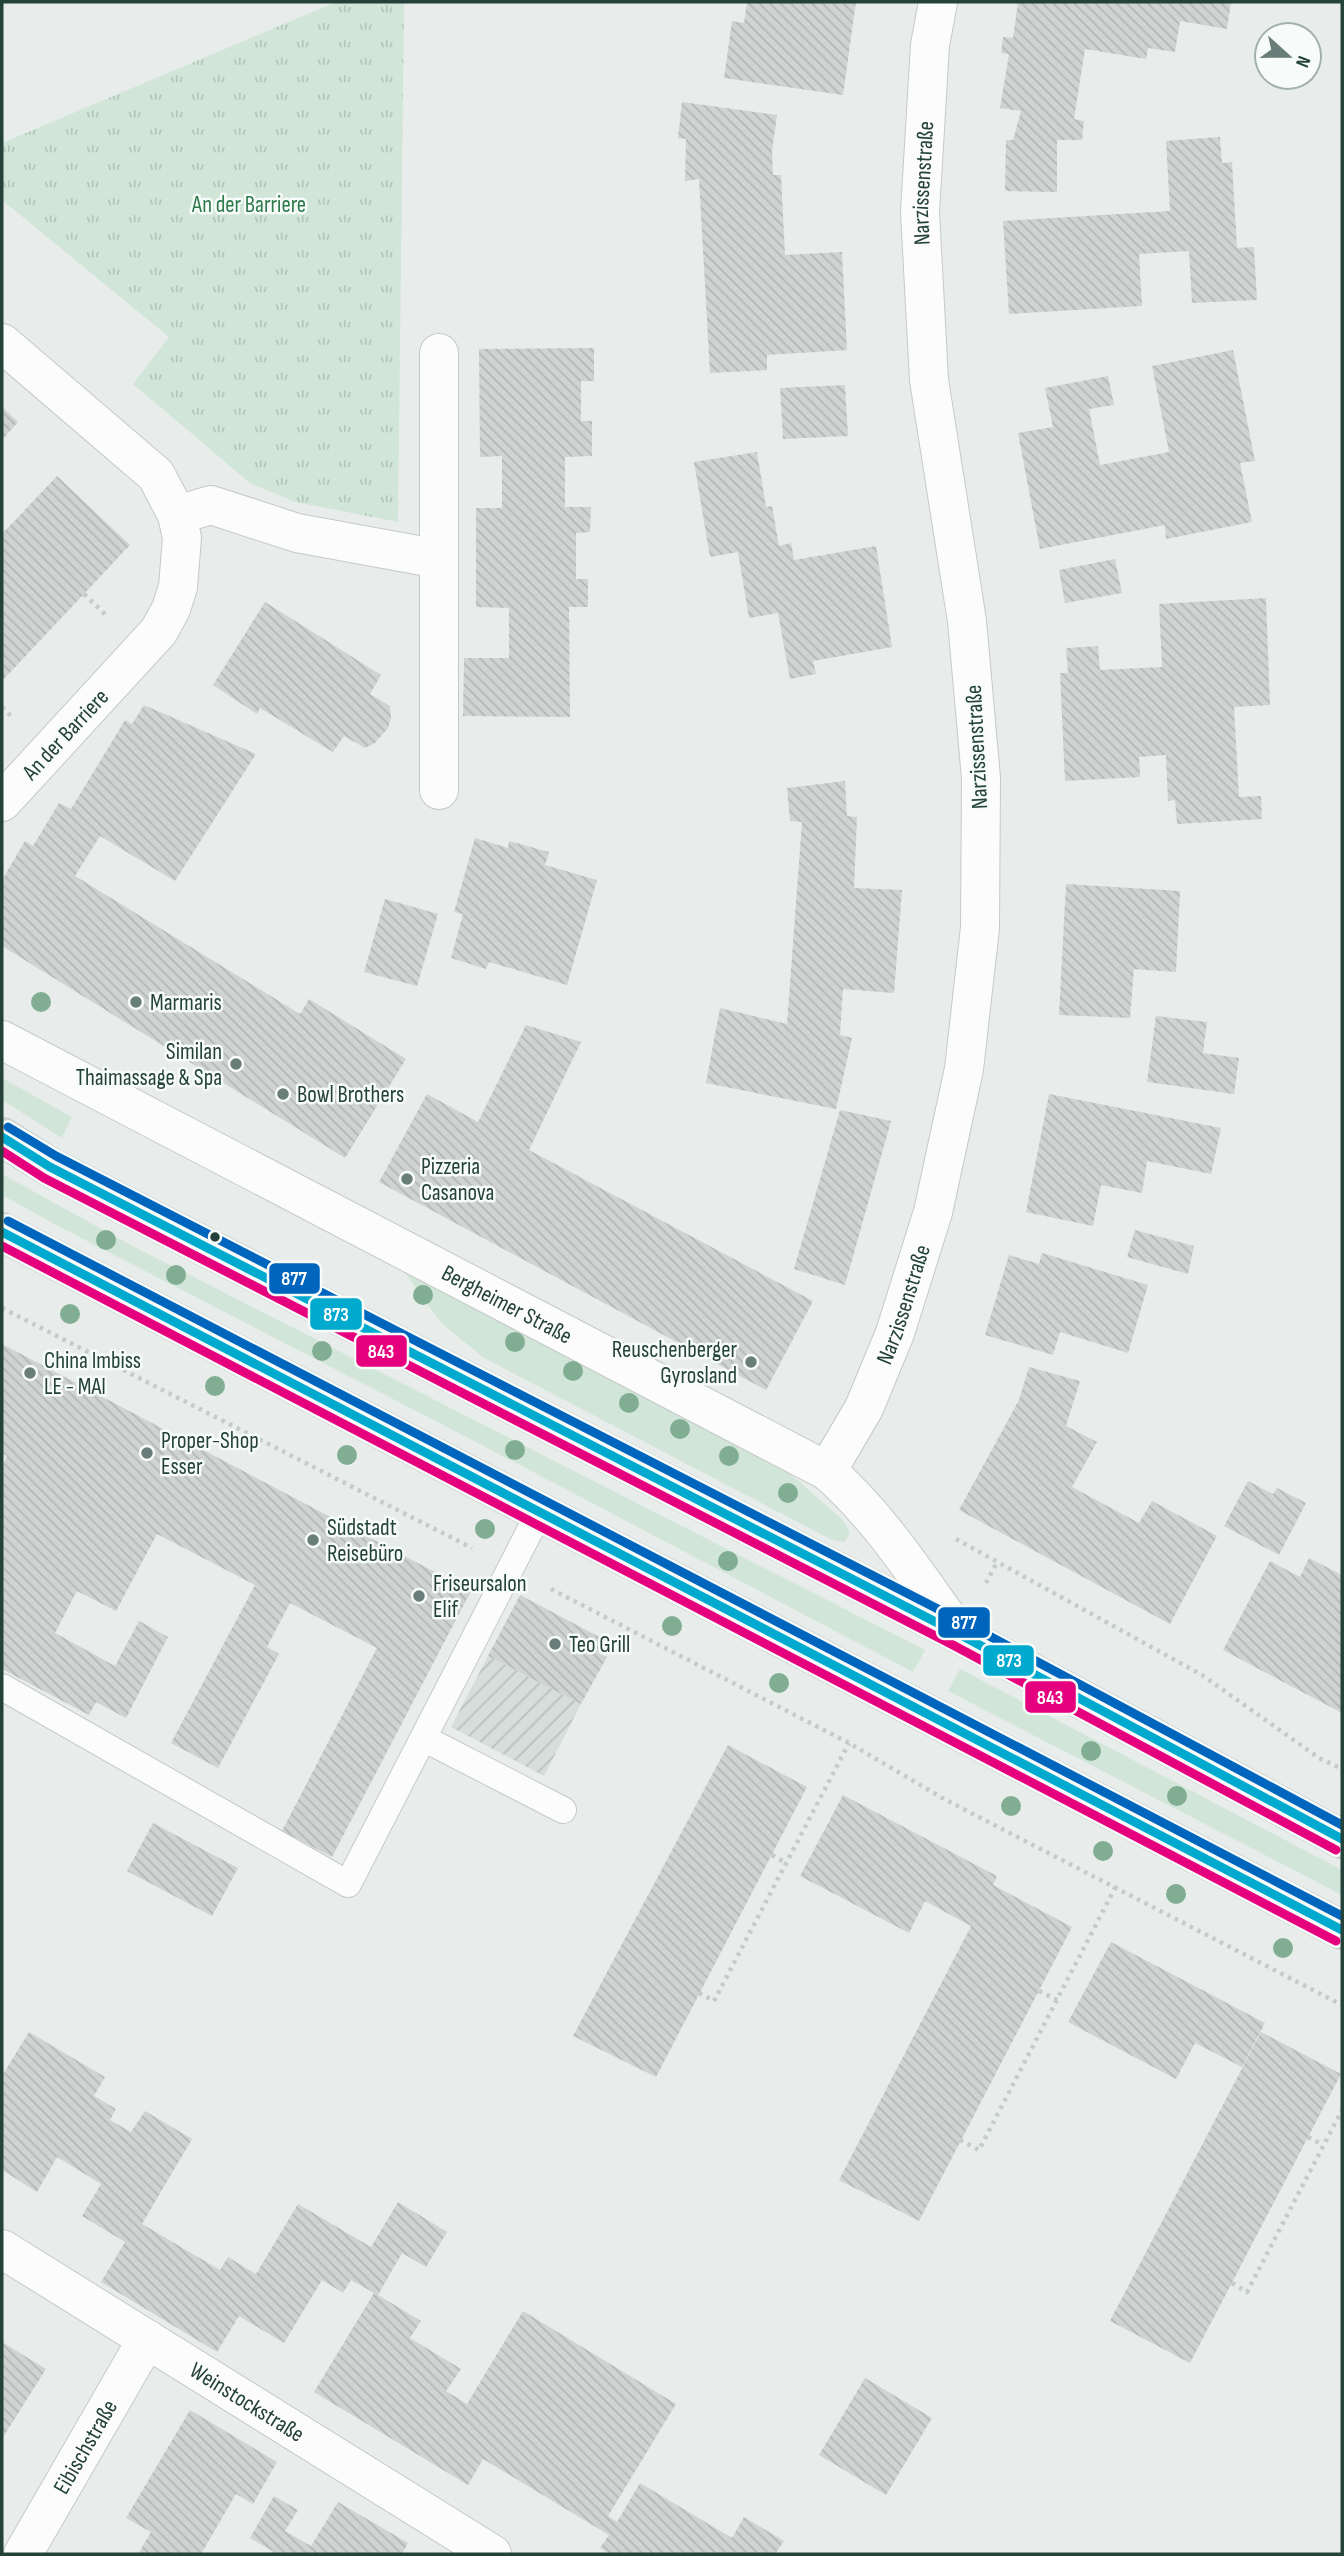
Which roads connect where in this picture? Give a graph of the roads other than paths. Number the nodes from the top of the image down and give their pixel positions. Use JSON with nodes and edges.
{"nodes":[{"id":1,"x":938,"y":2,"type":"edge"},
{"id":2,"x":2,"y":343,"type":"edge"},
{"id":3,"x":439,"y":353,"type":"dead end"},
{"id":4,"x":177,"y":515,"type":"junction"},
{"id":5,"x":439,"y":559,"type":"junction"},
{"id":6,"x":439,"y":790,"type":"dead end"},
{"id":7,"x":2,"y":802,"type":"edge"},
{"id":8,"x":2,"y":1040,"type":"edge"},
{"id":9,"x":2,"y":1138,"type":"edge"},
{"id":10,"x":2,"y":1232,"type":"edge"},
{"id":11,"x":827,"y":1471,"type":"junction"},
{"id":12,"x":540,"y":1511,"type":"junction"},
{"id":13,"x":959,"y":1634,"type":"junction"},
{"id":14,"x":2,"y":1687,"type":"edge"},
{"id":15,"x":423,"y":1738,"type":"junction"},
{"id":16,"x":563,"y":1810,"type":"dead end"},
{"id":17,"x":1342,"y":1839,"type":"edge"},
{"id":18,"x":1342,"y":1930,"type":"edge"},
{"id":19,"x":2,"y":2249,"type":"edge"},
{"id":20,"x":147,"y":2339,"type":"junction"},
{"id":21,"x":23,"y":2554,"type":"edge"},
{"id":22,"x":492,"y":2554,"type":"edge"}],
"edges":[{"from":1,"to":11,"type":"street","name":"Narzissenstraße"},
{"from":2,"to":4,"type":"street","name":"An der Barriere"},
{"from":3,"to":5,"type":"street"},
{"from":4,"to":5,"type":"street"},
{"from":4,"to":7,"type":"street","name":"An der Barriere"},
{"from":5,"to":6,"type":"street"},
{"from":8,"to":11,"type":"street","name":"Bergheimer Straße"},
{"from":9,"to":13,"type":"main road","name":"Bergheimer Straße"},
{"from":10,"to":12,"type":"main road"},
{"from":11,"to":13,"type":"street","name":"Bergheimer Straße"},
{"from":12,"to":15,"type":"lane"},
{"from":12,"to":18,"type":"main road"},
{"from":13,"to":17,"type":"main road","name":"Bergheimer Straße"},
{"from":14,"to":15,"type":"lane"},
{"from":15,"to":16,"type":"lane"},
{"from":19,"to":20,"type":"street","name":"Weinstockstraße"},
{"from":20,"to":21,"type":"street","name":"Eibischstraße"},
{"from":20,"to":22,"type":"street","name":"Weinstockstraße"}]}
